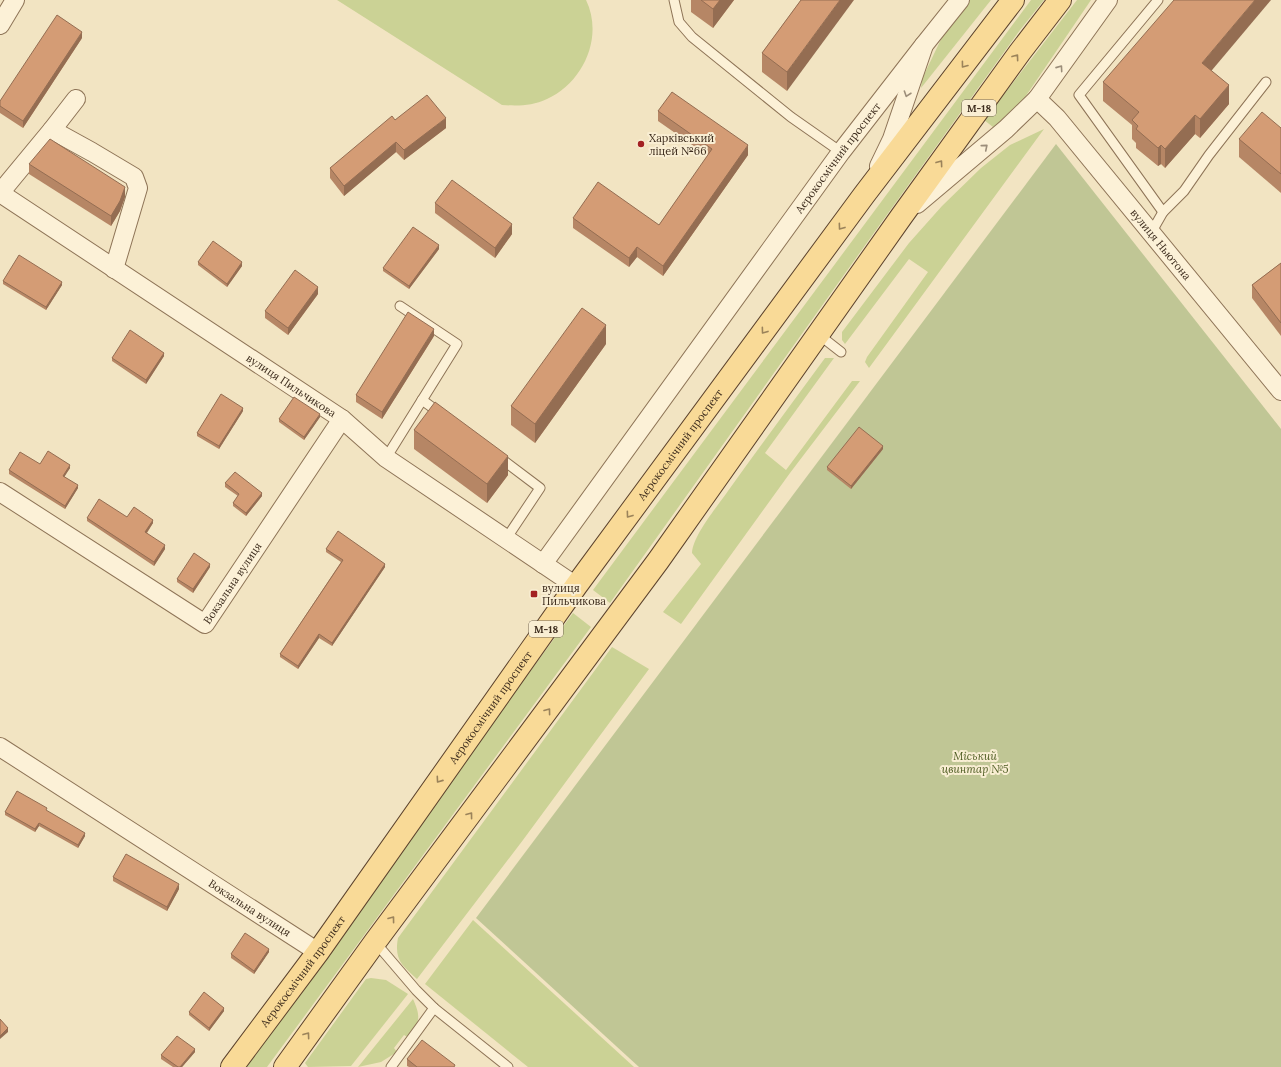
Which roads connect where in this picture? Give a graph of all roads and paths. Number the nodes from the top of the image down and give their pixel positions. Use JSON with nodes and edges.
{"nodes":[{"id":1,"x":15,"y":0,"type":"edge"},
{"id":2,"x":674,"y":0,"type":"edge"},
{"id":3,"x":960,"y":0,"type":"edge"},
{"id":4,"x":1013,"y":0,"type":"edge"},
{"id":5,"x":1060,"y":0,"type":"edge"},
{"id":6,"x":1108,"y":0,"type":"edge"},
{"id":7,"x":1158,"y":0,"type":"edge"},
{"id":8,"x":0,"y":25,"type":"edge"},
{"id":9,"x":924,"y":45,"type":"junction"},
{"id":10,"x":1266,"y":82,"type":"dead end"},
{"id":11,"x":76,"y":99,"type":"dead end"},
{"id":12,"x":1037,"y":100,"type":"junction"},
{"id":13,"x":52,"y":130,"type":"junction"},
{"id":14,"x":841,"y":152,"type":"junction"},
{"id":15,"x":0,"y":193,"type":"edge"},
{"id":16,"x":864,"y":195,"type":"junction"},
{"id":17,"x":1163,"y":212,"type":"junction"},
{"id":18,"x":901,"y":217,"type":"junction"},
{"id":19,"x":1151,"y":233,"type":"junction"},
{"id":20,"x":114,"y":269,"type":"junction"},
{"id":21,"x":400,"y":306,"type":"dead end"},
{"id":22,"x":818,"y":334,"type":"junction"},
{"id":23,"x":841,"y":352,"type":"dead end"},
{"id":24,"x":1281,"y":391,"type":"edge"},
{"id":25,"x":422,"y":400,"type":"junction"},
{"id":26,"x":447,"y":418,"type":"edge"},
{"id":27,"x":342,"y":419,"type":"junction"},
{"id":28,"x":491,"y":451,"type":"edge"},
{"id":29,"x":386,"y":458,"type":"junction"},
{"id":30,"x":0,"y":492,"type":"edge"},
{"id":31,"x":506,"y":539,"type":"junction"},
{"id":32,"x":543,"y":564,"type":"junction"},
{"id":33,"x":576,"y":586,"type":"junction"},
{"id":34,"x":0,"y":747,"type":"edge"},
{"id":35,"x":375,"y":942,"type":"junction"},
{"id":36,"x":318,"y":952,"type":"junction"},
{"id":37,"x":434,"y":1008,"type":"junction"},
{"id":38,"x":232,"y":1067,"type":"edge"},
{"id":39,"x":285,"y":1067,"type":"edge"},
{"id":40,"x":391,"y":1067,"type":"edge"},
{"id":41,"x":507,"y":1067,"type":"edge"}],
"edges":[{"from":1,"to":8,"type":"street"},
{"from":2,"to":14,"type":"lane"},
{"from":3,"to":9,"type":"street","name":"Аерокосмічний проспект"},
{"from":4,"to":16,"type":"main road","name":"Аерокосмічний проспект","number":"М-18","one_way":true},
{"from":18,"to":5,"type":"main road","number":"М-18","one_way":true},
{"from":12,"to":6,"type":"street","one_way":true},
{"from":7,"to":17,"type":"lane"},
{"from":9,"to":14,"type":"street","name":"Аерокосмічний проспект"},
{"from":9,"to":16,"type":"street","name":"Аерокосмічний проспект","one_way":true},
{"from":10,"to":17,"type":"lane"},
{"from":11,"to":13,"type":"street"},
{"from":18,"to":12,"type":"street","one_way":true},
{"from":12,"to":19,"type":"street","name":"вулиця Ньютона"},
{"from":13,"to":15,"type":"street"},
{"from":13,"to":20,"type":"street"},
{"from":14,"to":32,"type":"street","name":"Аерокосмічний проспект"},
{"from":15,"to":20,"type":"street","name":"вулиця Пильчикова"},
{"from":16,"to":33,"type":"main road","name":"Аерокосмічний проспект","number":"М-18","one_way":true},
{"from":17,"to":19,"type":"lane"},
{"from":18,"to":22,"type":"main road","number":"М-18"},
{"from":19,"to":24,"type":"street","name":"вулиця Ньютона"},
{"from":20,"to":27,"type":"street","name":"вулиця Пильчикова"},
{"from":21,"to":25,"type":"lane"},
{"from":22,"to":23,"type":"lane"},
{"from":35,"to":22,"type":"main road","number":"М-18","one_way":true},
{"from":25,"to":26,"type":"lane"},
{"from":25,"to":29,"type":"lane"},
{"from":27,"to":29,"type":"street","name":"вулиця Пильчикова"},
{"from":27,"to":30,"type":"street","name":"Вокзальна вулиця"},
{"from":28,"to":31,"type":"lane"},
{"from":29,"to":31,"type":"street","name":"вулиця Пильчикова"},
{"from":31,"to":32,"type":"street","name":"вулиця Пильчикова"},
{"from":32,"to":33,"type":"street","name":"вулиця Пильчикова"},
{"from":33,"to":36,"type":"main road","name":"Аерокосмічний проспект","number":"М-18","one_way":true},
{"from":34,"to":36,"type":"street","name":"Вокзальна вулиця"},
{"from":35,"to":37,"type":"lane"},
{"from":39,"to":35,"type":"main road","number":"М-18","one_way":true},
{"from":36,"to":38,"type":"main road","name":"Аерокосмічний проспект","number":"М-18"},
{"from":37,"to":40,"type":"lane"},
{"from":37,"to":41,"type":"lane"}]}
